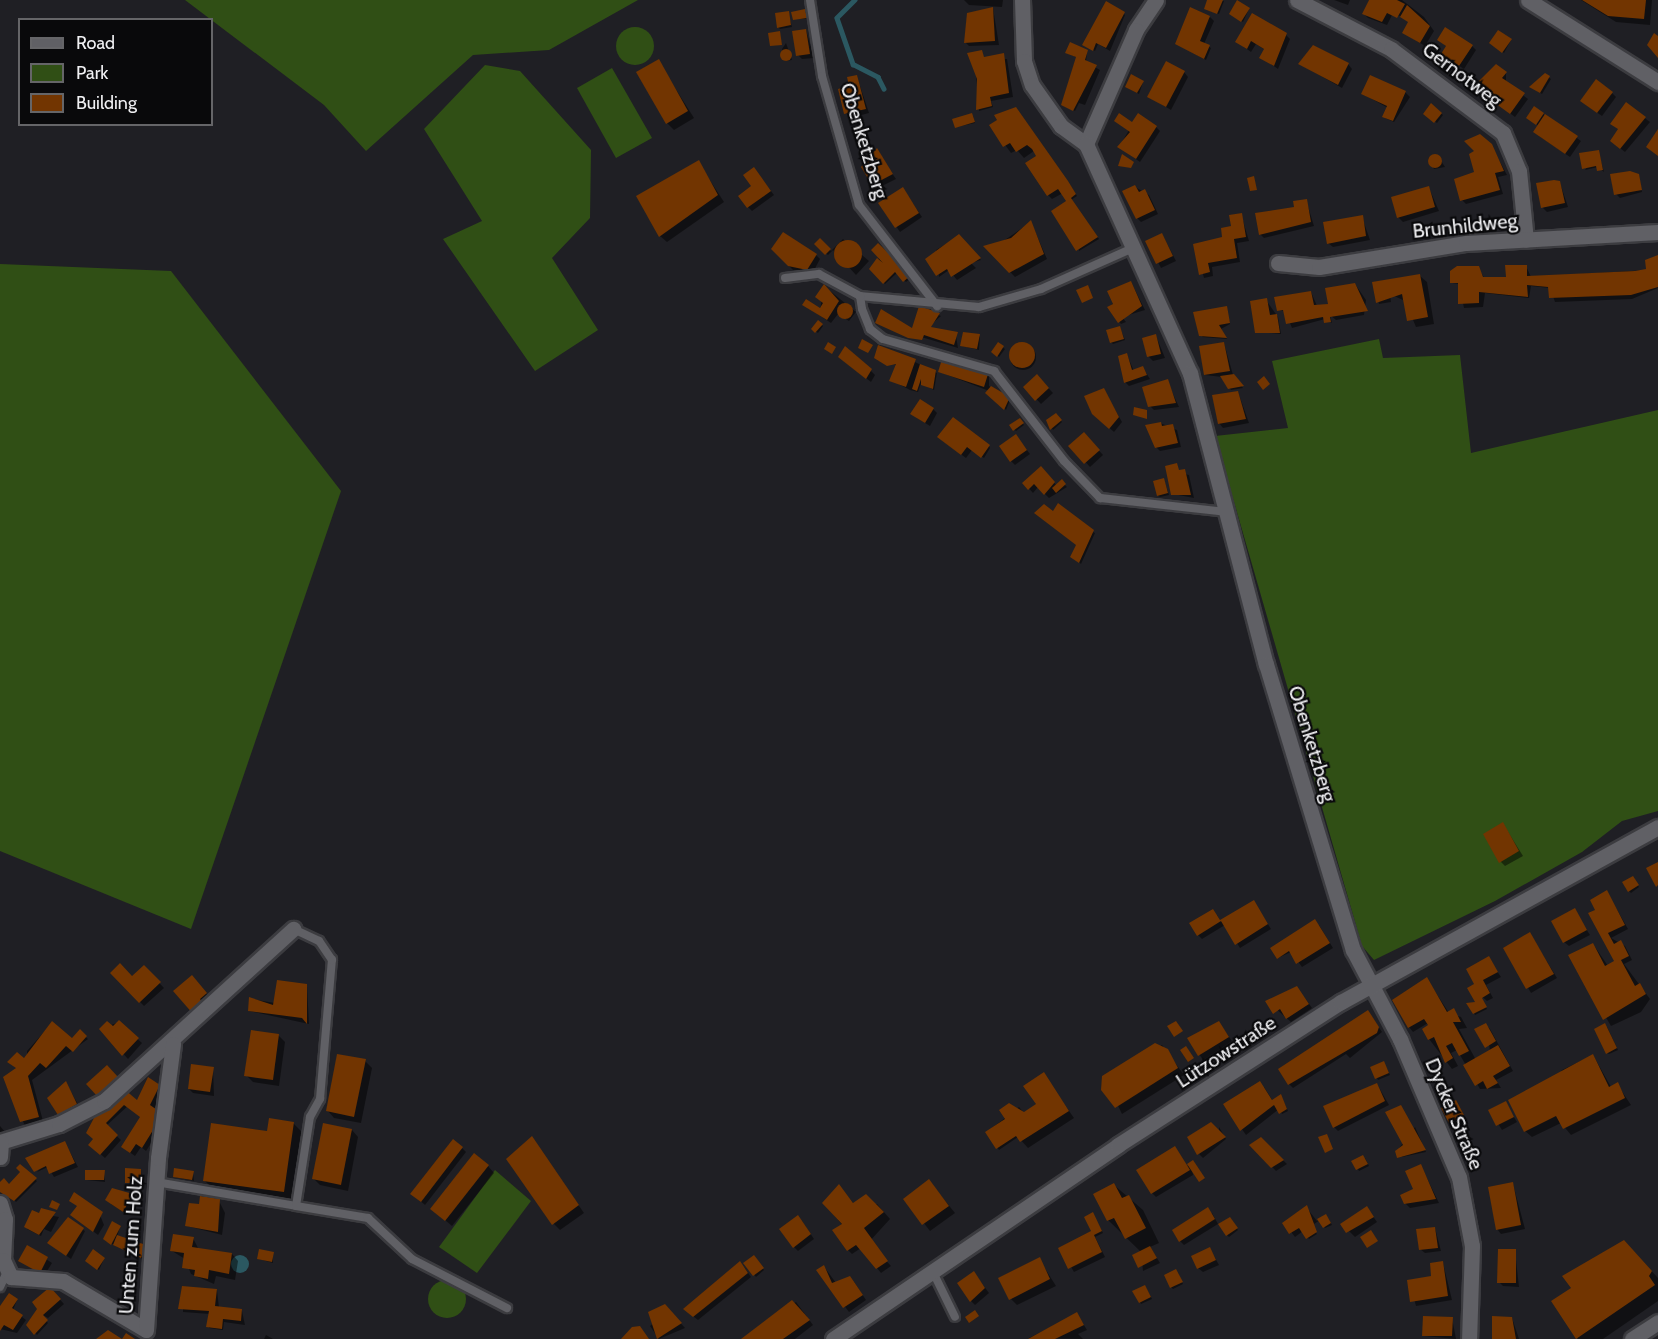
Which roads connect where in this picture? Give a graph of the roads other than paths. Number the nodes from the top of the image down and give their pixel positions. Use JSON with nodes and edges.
{"nodes":[{"id":1,"x":810,"y":0,"type":"edge"},
{"id":2,"x":1022,"y":0,"type":"edge"},
{"id":3,"x":1156,"y":0,"type":"edge"},
{"id":4,"x":1297,"y":0,"type":"edge"},
{"id":5,"x":1528,"y":0,"type":"edge"},
{"id":6,"x":1658,"y":82,"type":"edge"},
{"id":7,"x":1086,"y":144,"type":"junction"},
{"id":8,"x":1658,"y":232,"type":"edge"},
{"id":9,"x":1526,"y":240,"type":"junction"},
{"id":10,"x":1133,"y":248,"type":"junction"},
{"id":11,"x":1278,"y":262,"type":"dead end"},
{"id":12,"x":785,"y":278,"type":"dead end"},
{"id":13,"x":860,"y":296,"type":"junction"},
{"id":14,"x":937,"y":306,"type":"junction"},
{"id":15,"x":1226,"y":512,"type":"junction"},
{"id":16,"x":1658,"y":827,"type":"edge"},
{"id":17,"x":293,"y":930,"type":"joint"},
{"id":18,"x":1370,"y":985,"type":"junction"},
{"id":19,"x":173,"y":1044,"type":"junction"},
{"id":20,"x":0,"y":1147,"type":"edge"},
{"id":21,"x":156,"y":1182,"type":"junction"},
{"id":22,"x":0,"y":1203,"type":"edge"},
{"id":23,"x":296,"y":1206,"type":"junction"},
{"id":24,"x":932,"y":1270,"type":"junction"},
{"id":25,"x":7,"y":1272,"type":"junction"},
{"id":26,"x":0,"y":1287,"type":"edge"},
{"id":27,"x":507,"y":1308,"type":"dead end"},
{"id":28,"x":955,"y":1317,"type":"dead end"},
{"id":29,"x":1658,"y":1322,"type":"edge"},
{"id":30,"x":148,"y":1335,"type":"edge"},
{"id":31,"x":833,"y":1339,"type":"edge"},
{"id":32,"x":1469,"y":1339,"type":"edge"},
{"id":33,"x":1632,"y":1339,"type":"edge"}],
"edges":[{"from":1,"to":14,"type":"lane","name":"Obenketzberg"},
{"from":2,"to":7,"type":"street"},
{"from":3,"to":7,"type":"street"},
{"from":4,"to":9,"type":"street","name":"Gernotweg"},
{"from":5,"to":6,"type":"street"},
{"from":7,"to":10,"type":"street","name":"Obenketzberg"},
{"from":8,"to":9,"type":"street","name":"Brunhildweg"},
{"from":9,"to":11,"type":"street","name":"Brunhildweg"},
{"from":10,"to":14,"type":"lane"},
{"from":10,"to":15,"type":"street","name":"Obenketzberg"},
{"from":12,"to":13,"type":"lane"},
{"from":13,"to":14,"type":"lane"},
{"from":13,"to":15,"type":"lane"},
{"from":15,"to":18,"type":"street","name":"Obenketzberg"},
{"from":16,"to":18,"type":"street","name":"Lützowstraße"},
{"from":17,"to":19,"type":"street"},
{"from":17,"to":23,"type":"lane"},
{"from":18,"to":24,"type":"street","name":"Lützowstraße"},
{"from":18,"to":32,"type":"street","name":"Dycker Straße"},
{"from":19,"to":20,"type":"street"},
{"from":19,"to":21,"type":"street","name":"Unten zum Holz"},
{"from":21,"to":23,"type":"lane"},
{"from":21,"to":30,"type":"street","name":"Unten zum Holz"},
{"from":22,"to":25,"type":"street"},
{"from":23,"to":27,"type":"lane"},
{"from":24,"to":28,"type":"lane"},
{"from":24,"to":31,"type":"street","name":"Lützowstraße"},
{"from":25,"to":26,"type":"lane"},
{"from":25,"to":30,"type":"street","name":"Unten zum Holz"},
{"from":29,"to":33,"type":"street"}]}
